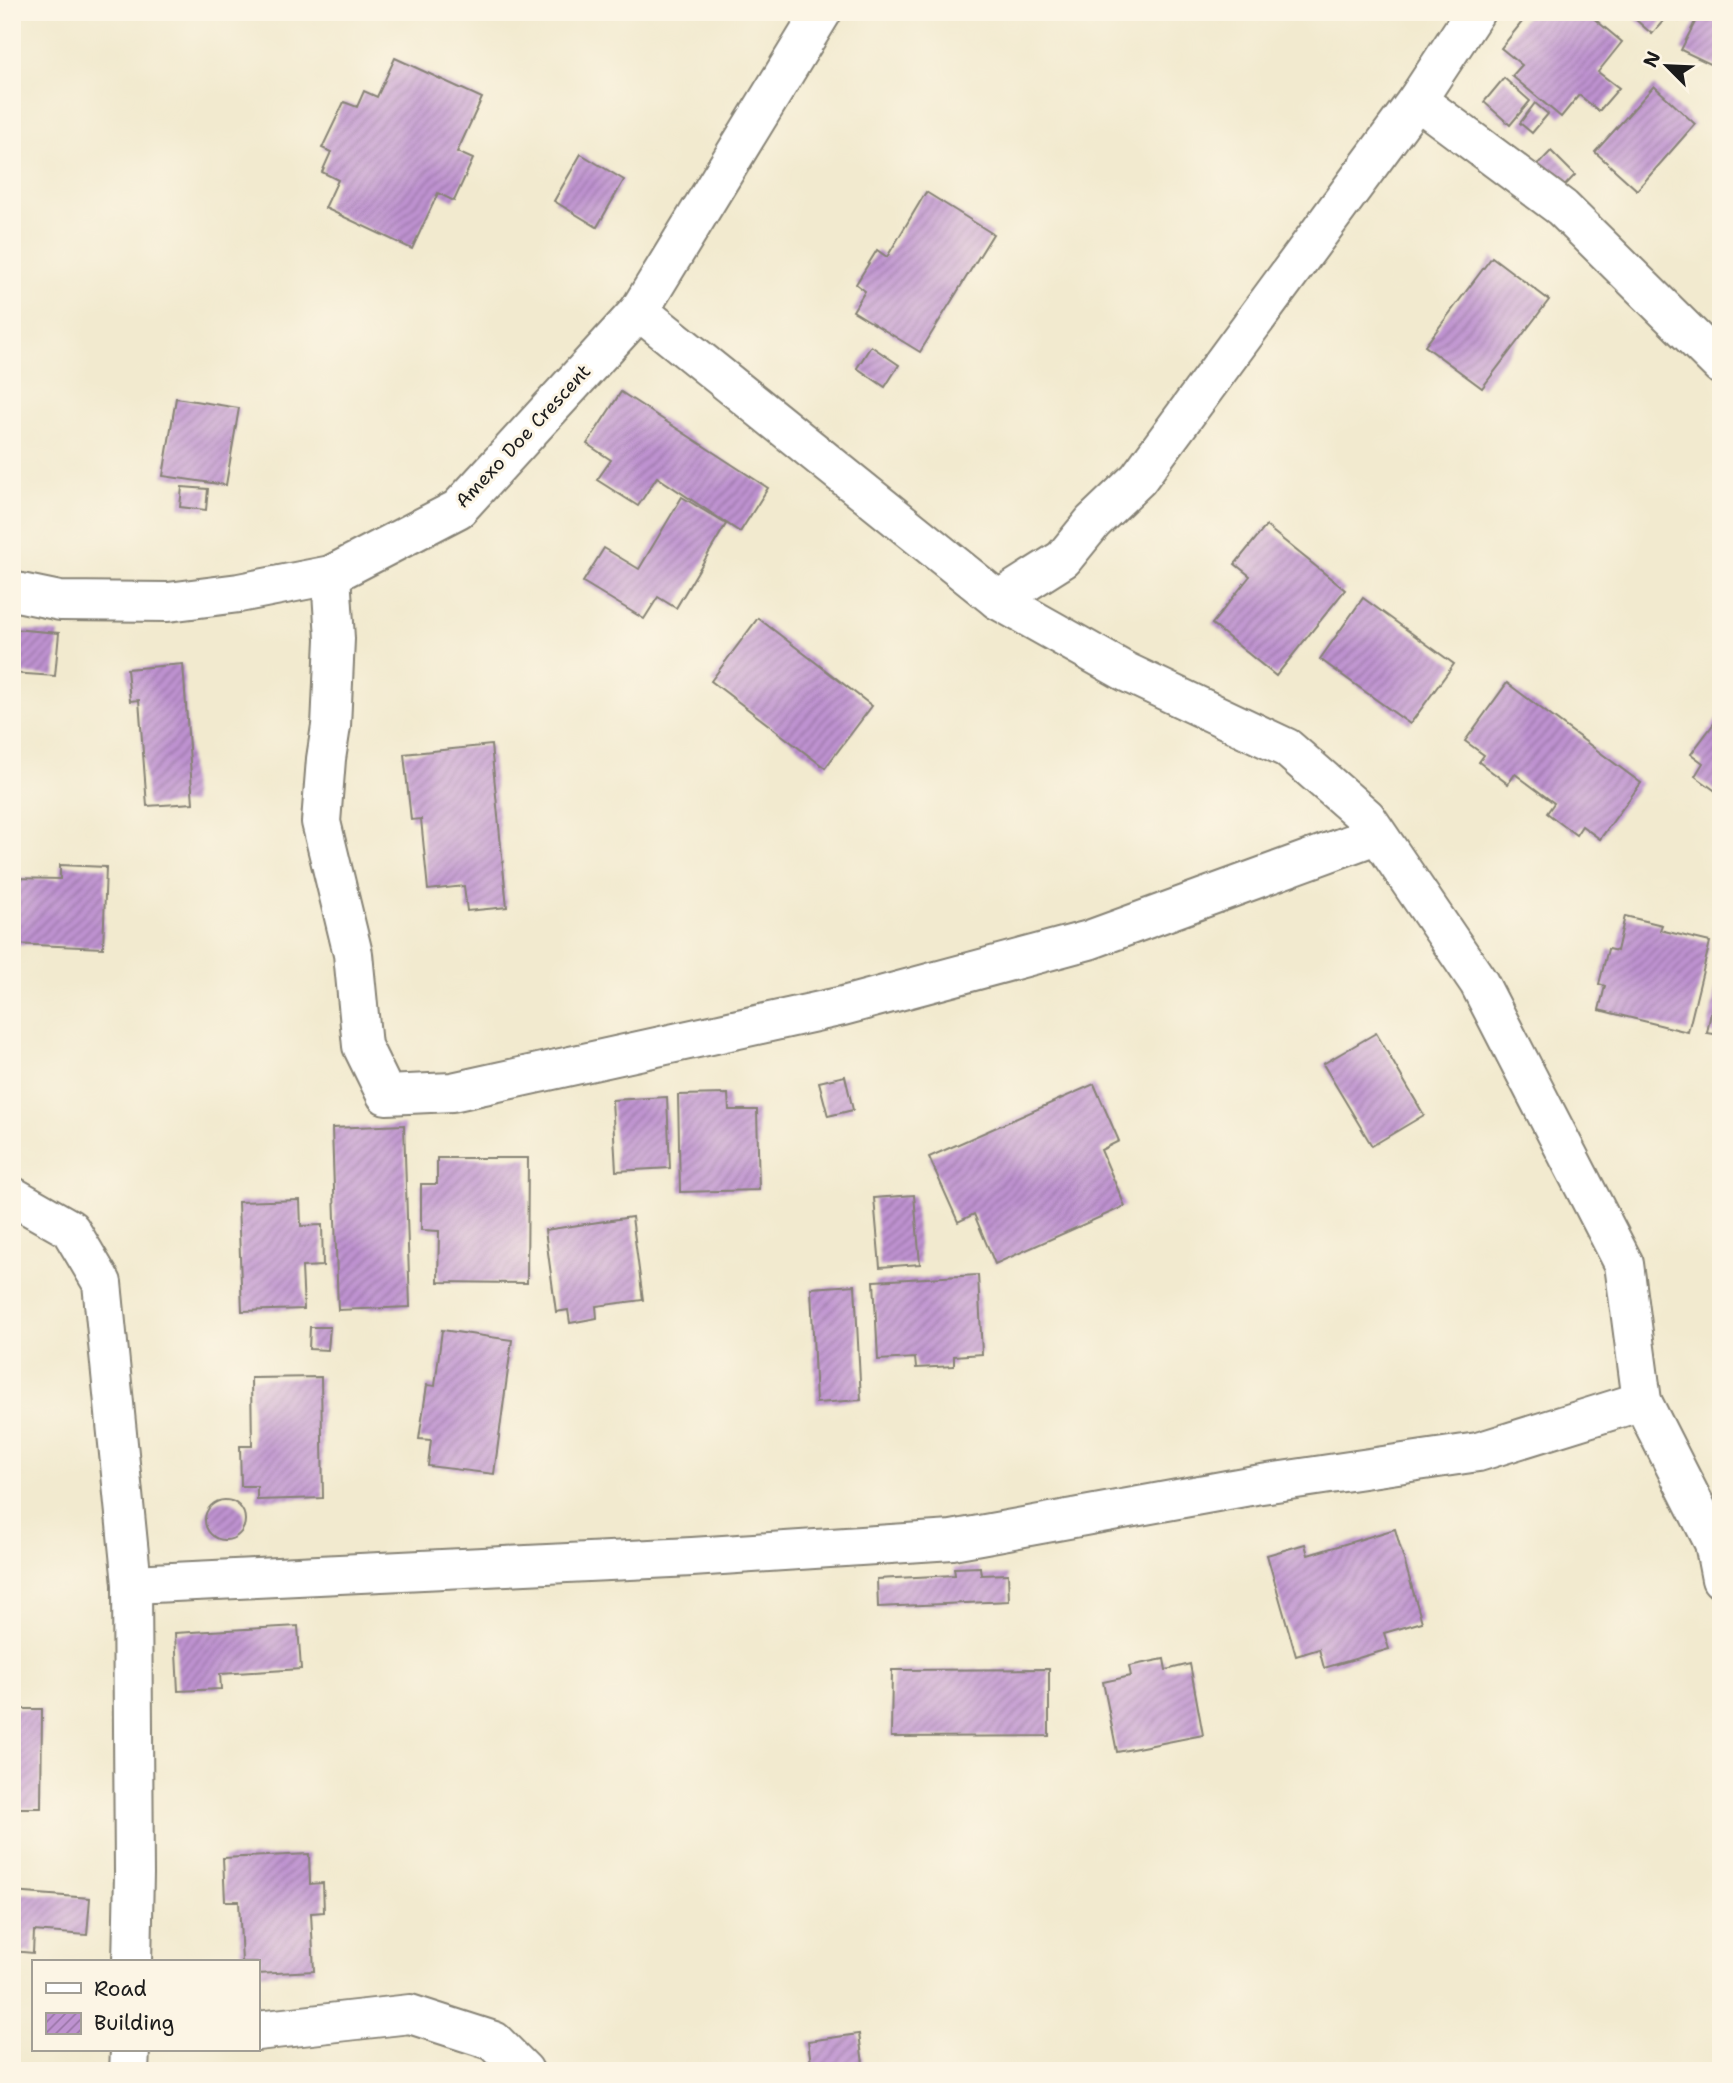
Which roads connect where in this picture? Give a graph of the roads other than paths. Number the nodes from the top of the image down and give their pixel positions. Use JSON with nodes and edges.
{"nodes":[{"id":1,"x":822,"y":12,"type":"edge"},
{"id":2,"x":1475,"y":12,"type":"edge"},
{"id":3,"x":1417,"y":100,"type":"junction"},
{"id":4,"x":639,"y":311,"type":"junction"},
{"id":5,"x":1721,"y":365,"type":"edge"},
{"id":6,"x":331,"y":575,"type":"junction"},
{"id":7,"x":12,"y":591,"type":"edge"},
{"id":8,"x":998,"y":600,"type":"junction"},
{"id":9,"x":1376,"y":835,"type":"junction"},
{"id":10,"x":12,"y":1196,"type":"edge"},
{"id":11,"x":1642,"y":1401,"type":"junction"},
{"id":12,"x":1721,"y":1579,"type":"edge"},
{"id":13,"x":132,"y":1584,"type":"junction"},
{"id":14,"x":132,"y":1960,"type":"edge"},
{"id":15,"x":259,"y":2031,"type":"edge"},
{"id":16,"x":130,"y":2052,"type":"edge"},
{"id":17,"x":129,"y":2071,"type":"edge"},
{"id":18,"x":524,"y":2071,"type":"edge"}],
"edges":[{"from":1,"to":4,"type":"street","name":"Amexo Doe Crescent"},
{"from":2,"to":3,"type":"street"},
{"from":3,"to":5,"type":"street"},
{"from":3,"to":8,"type":"street"},
{"from":4,"to":6,"type":"street","name":"Amexo Doe Crescent"},
{"from":4,"to":8,"type":"street"},
{"from":6,"to":7,"type":"street","name":"Amexo Doe Crescent"},
{"from":6,"to":9,"type":"street"},
{"from":8,"to":9,"type":"street"},
{"from":9,"to":11,"type":"street"},
{"from":10,"to":13,"type":"street"},
{"from":11,"to":12,"type":"street"},
{"from":11,"to":13,"type":"street"},
{"from":13,"to":14,"type":"street"},
{"from":15,"to":18,"type":"street"},
{"from":16,"to":17,"type":"street"}]}
